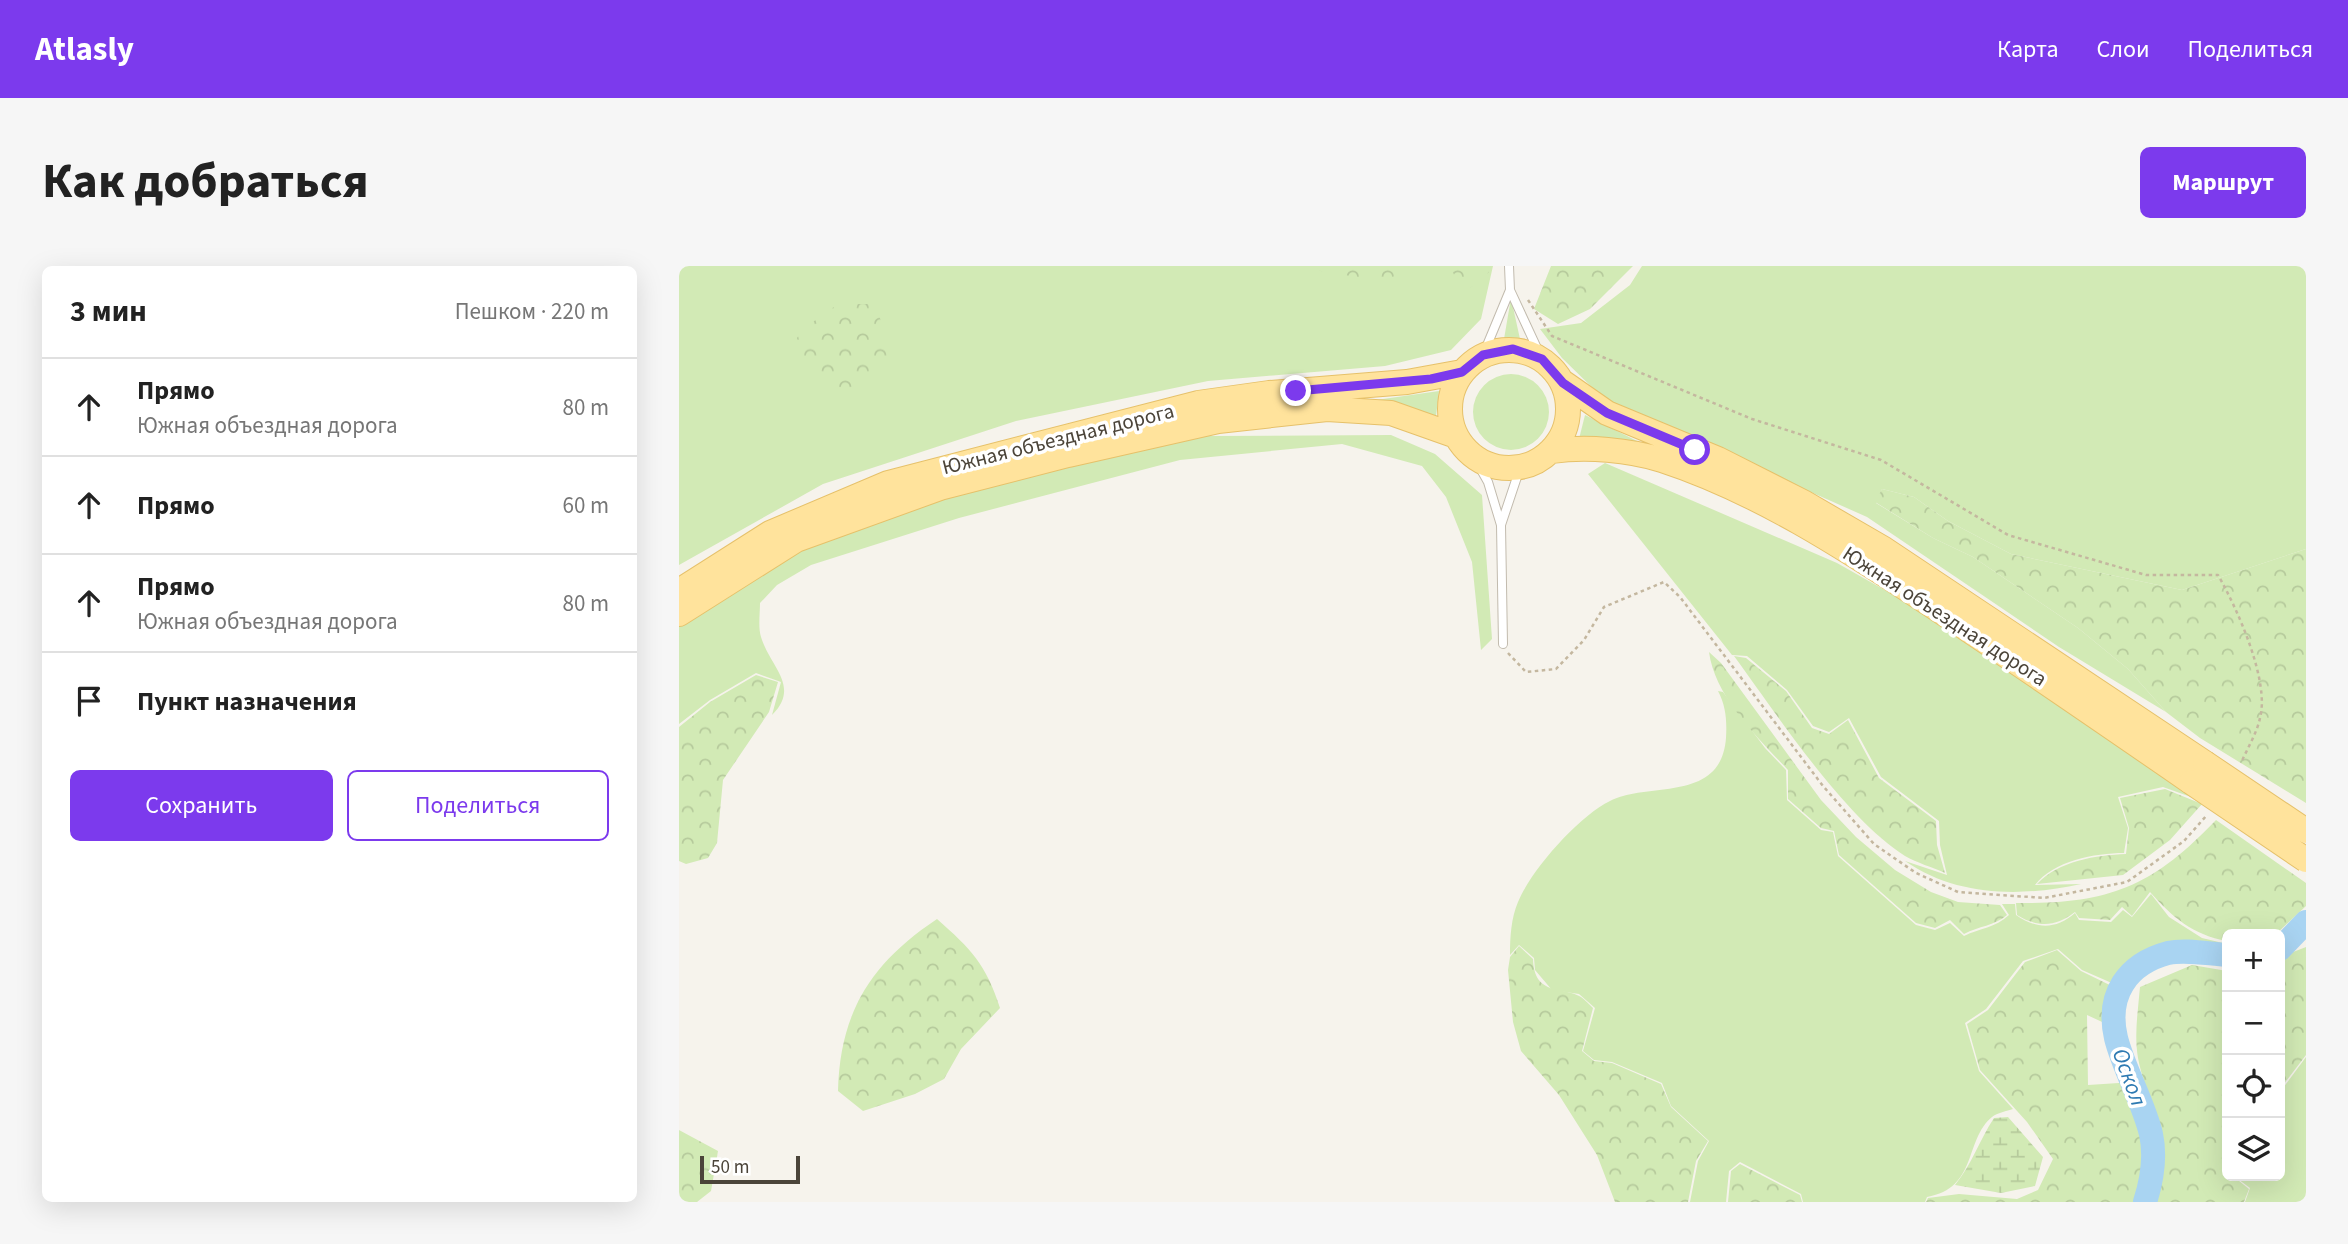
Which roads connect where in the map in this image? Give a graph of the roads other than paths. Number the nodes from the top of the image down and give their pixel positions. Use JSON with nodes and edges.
{"nodes":[{"id":1,"x":1509,"y":270,"type":"edge"},
{"id":2,"x":1510,"y":290,"type":"junction"},
{"id":3,"x":1483,"y":355,"type":"junction"},
{"id":4,"x":1542,"y":359,"type":"junction"},
{"id":5,"x":1462,"y":372,"type":"junction"},
{"id":6,"x":1563,"y":383,"type":"junction"},
{"id":7,"x":1456,"y":436,"type":"junction"},
{"id":8,"x":1552,"y":452,"type":"junction"},
{"id":9,"x":1475,"y":458,"type":"junction"},
{"id":10,"x":1520,"y":468,"type":"junction"},
{"id":11,"x":1501,"y":525,"type":"junction"},
{"id":12,"x":679,"y":591,"type":"edge"},
{"id":13,"x":679,"y":614,"type":"edge"},
{"id":14,"x":1503,"y":644,"type":"road end"},
{"id":15,"x":2115,"y":715,"type":"junction"},
{"id":16,"x":2198,"y":773,"type":"junction"},
{"id":17,"x":2306,"y":831,"type":"edge"},
{"id":18,"x":2306,"y":860,"type":"edge"}],
"edges":[{"from":1,"to":2,"type":"lane"},
{"from":2,"to":3,"type":"lane"},
{"from":2,"to":4,"type":"lane"},
{"from":3,"to":4,"type":"main road"},
{"from":3,"to":5,"type":"main road"},
{"from":4,"to":6,"type":"main road"},
{"from":5,"to":7,"type":"main road"},
{"from":5,"to":12,"type":"main road","name":"Южная объездная дорога"},
{"from":6,"to":8,"type":"main road"},
{"from":6,"to":15,"type":"main road","name":"Южная объездная дорога"},
{"from":7,"to":9,"type":"main road"},
{"from":7,"to":13,"type":"main road","name":"Южная объездная дорога"},
{"from":8,"to":10,"type":"main road"},
{"from":8,"to":15,"type":"main road","name":"Южная объездная дорога"},
{"from":9,"to":10,"type":"main road"},
{"from":9,"to":11,"type":"lane"},
{"from":10,"to":11,"type":"lane"},
{"from":11,"to":14,"type":"lane"},
{"from":15,"to":16,"type":"main road","name":"Южная объездная дорога"},
{"from":16,"to":17,"type":"main road","name":"Южная объездная дорога","bridge":true},
{"from":16,"to":18,"type":"main road","name":"Южная объездная дорога","bridge":true}]}
